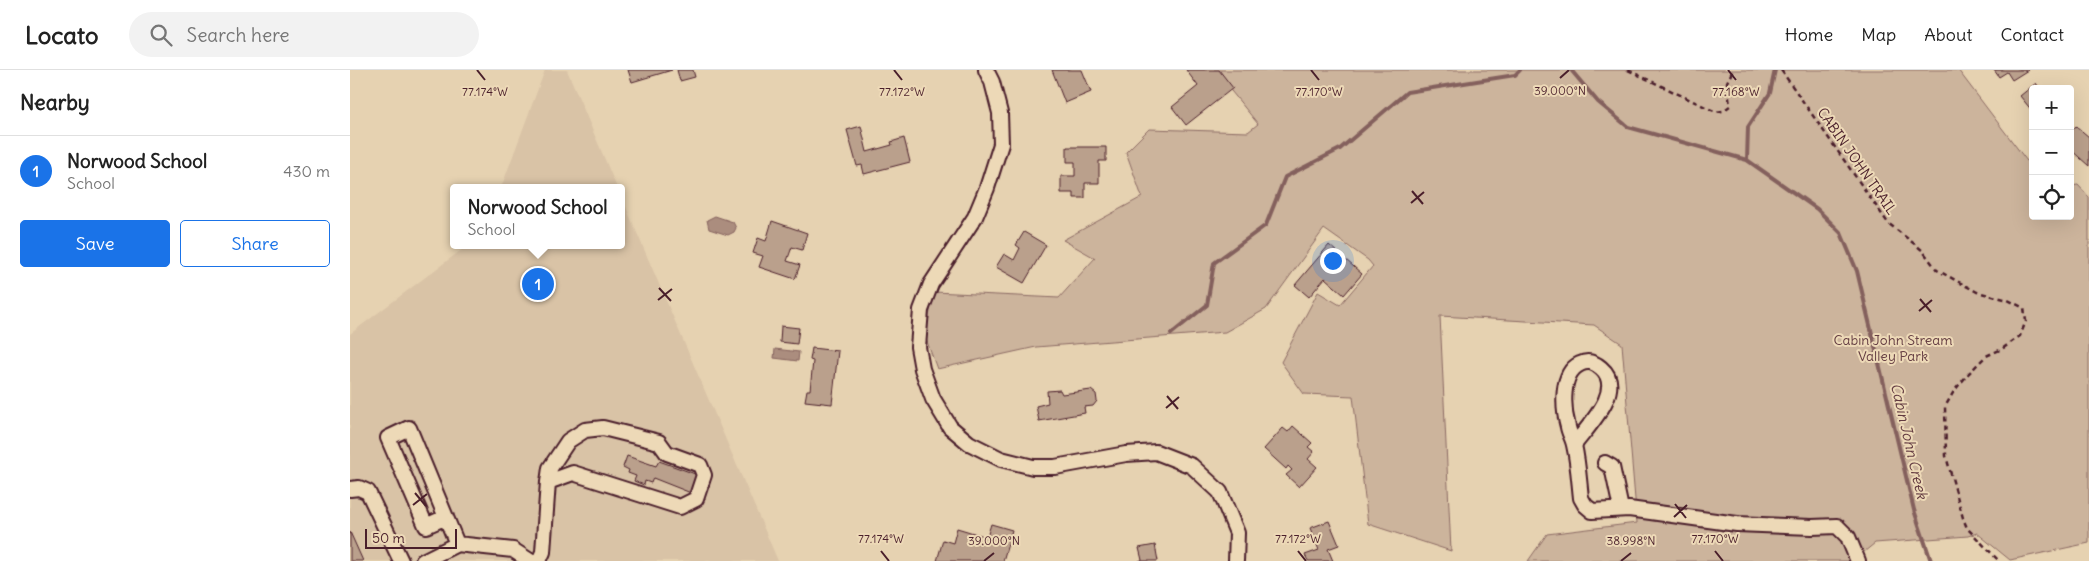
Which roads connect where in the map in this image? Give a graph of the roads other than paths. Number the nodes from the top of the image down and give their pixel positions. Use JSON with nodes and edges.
{"nodes":[{"id":1,"x":986,"y":70,"type":"edge"},
{"id":2,"x":1574,"y":445,"type":"junction"},
{"id":3,"x":557,"y":455,"type":"junction"},
{"id":4,"x":1605,"y":464,"type":"dead end"},
{"id":5,"x":573,"y":473,"type":"junction"},
{"id":6,"x":548,"y":482,"type":"junction"},
{"id":7,"x":350,"y":489,"type":"edge"},
{"id":8,"x":1621,"y":509,"type":"junction"},
{"id":9,"x":446,"y":517,"type":"junction"},
{"id":10,"x":457,"y":544,"type":"junction"},
{"id":11,"x":401,"y":561,"type":"edge"},
{"id":12,"x":423,"y":561,"type":"edge"},
{"id":13,"x":530,"y":561,"type":"edge"},
{"id":14,"x":539,"y":561,"type":"edge"},
{"id":15,"x":1236,"y":561,"type":"edge"},
{"id":16,"x":1858,"y":561,"type":"edge"}],
"edges":[{"from":1,"to":15,"type":"street"},
{"from":2,"to":2,"type":"street"},
{"from":2,"to":8,"type":"street"},
{"from":3,"to":5,"type":"street"},
{"from":3,"to":5,"type":"street"},
{"from":3,"to":6,"type":"street"},
{"from":4,"to":8,"type":"street"},
{"from":5,"to":6,"type":"street"},
{"from":6,"to":14,"type":"street"},
{"from":7,"to":11,"type":"street"},
{"from":8,"to":16,"type":"street"},
{"from":9,"to":9,"type":"street"},
{"from":9,"to":10,"type":"street"},
{"from":10,"to":12,"type":"street"},
{"from":10,"to":13,"type":"street"}]}
